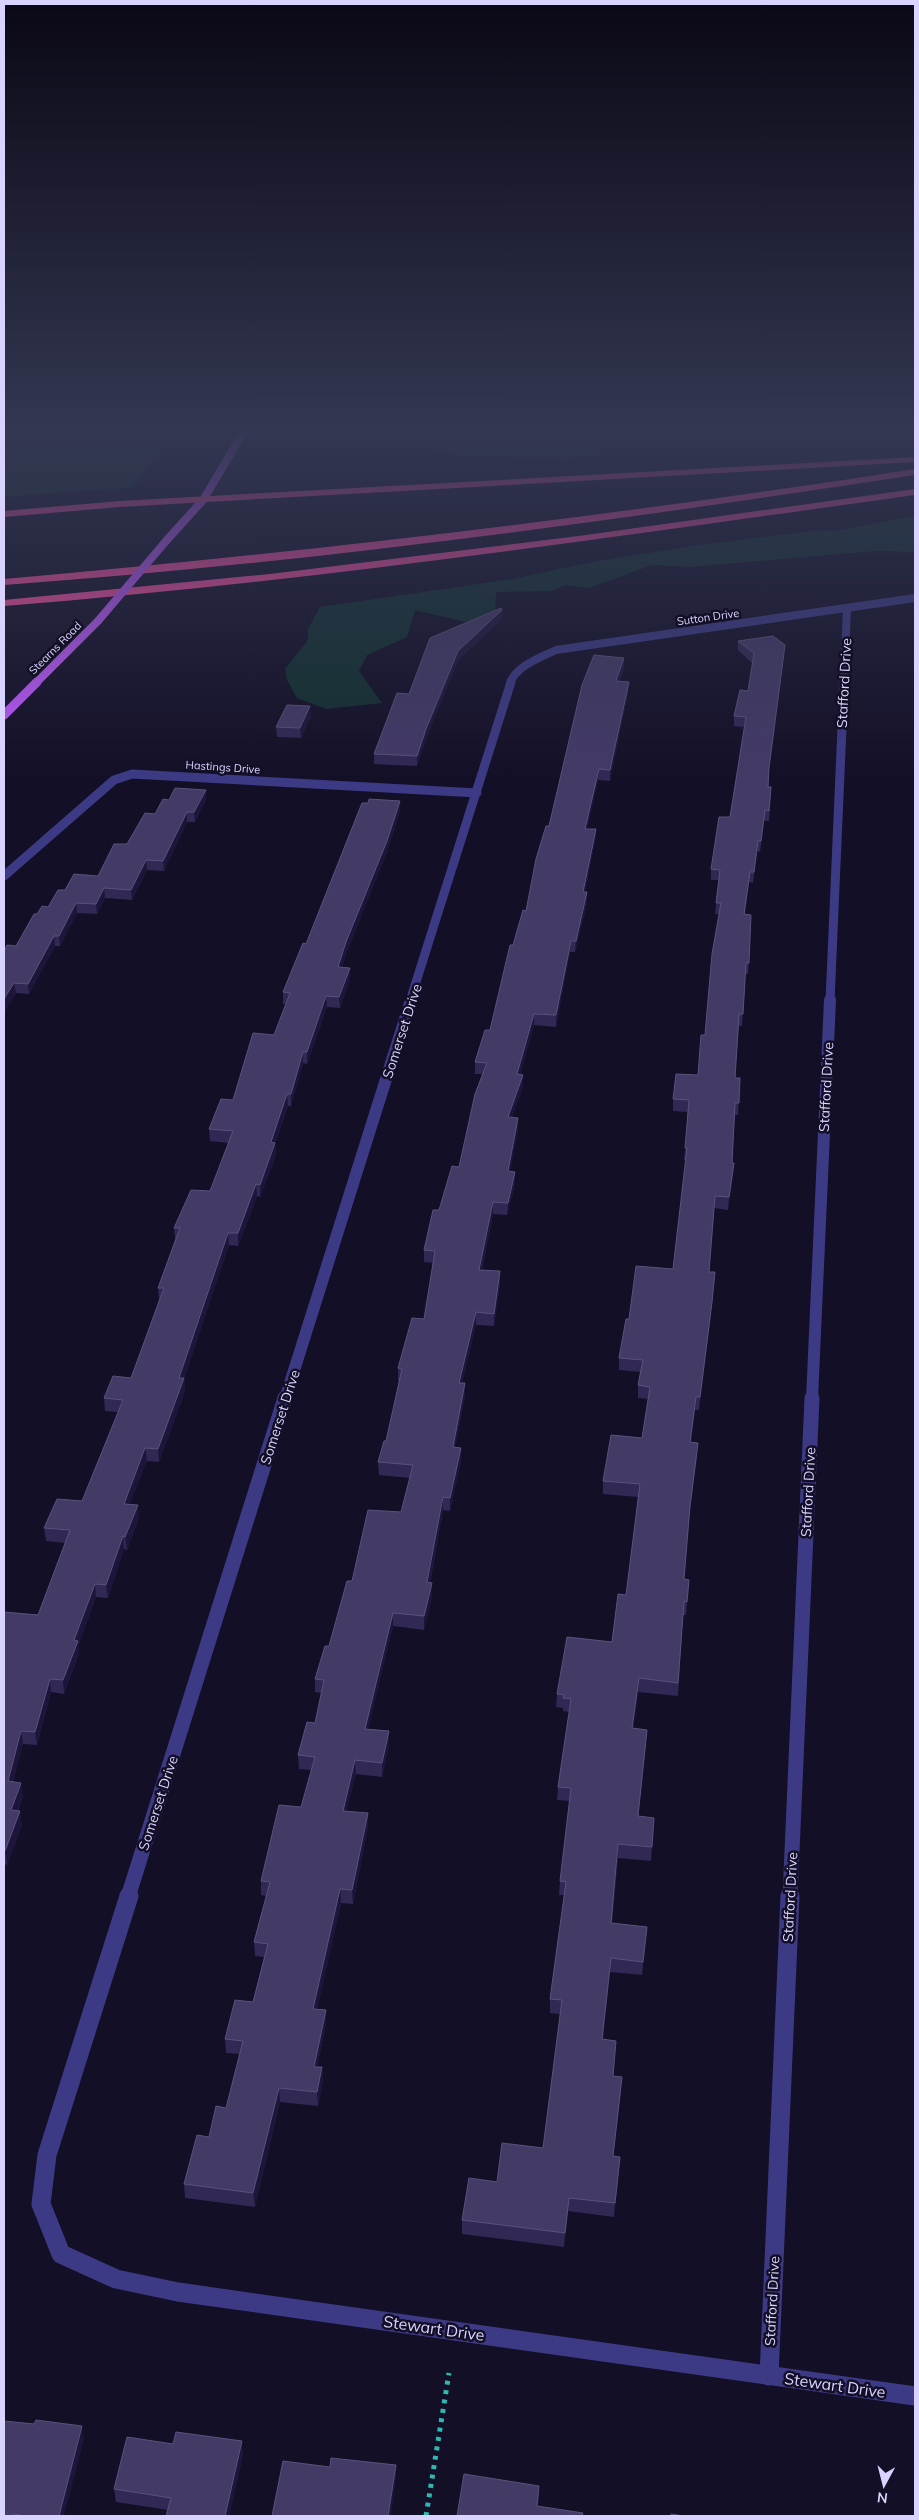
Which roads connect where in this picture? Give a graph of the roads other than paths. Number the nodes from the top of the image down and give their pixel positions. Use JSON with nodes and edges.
{"nodes":[{"id":1,"x":162,"y":546,"type":"edge"},
{"id":2,"x":364,"y":546,"type":"edge"},
{"id":3,"x":526,"y":546,"type":"edge"},
{"id":4,"x":4,"y":582,"type":"edge"},
{"id":5,"x":915,"y":598,"type":"edge"},
{"id":6,"x":4,"y":603,"type":"edge"},
{"id":7,"x":847,"y":608,"type":"junction"},
{"id":8,"x":512,"y":678,"type":"joint"},
{"id":9,"x":4,"y":715,"type":"edge"},
{"id":10,"x":477,"y":793,"type":"junction"},
{"id":11,"x":4,"y":876,"type":"edge"},
{"id":12,"x":47,"y":2155,"type":"joint"},
{"id":13,"x":769,"y":2376,"type":"junction"},
{"id":14,"x":915,"y":2396,"type":"edge"}],
"edges":[{"from":1,"to":9,"type":"main road","name":"Stearns Road","bridge":true},
{"from":2,"to":4,"type":"highway"},
{"from":3,"to":6,"type":"highway"},
{"from":5,"to":7,"type":"street","name":"Sutton Drive"},
{"from":7,"to":8,"type":"street","name":"Sutton Drive"},
{"from":7,"to":13,"type":"street","name":"Stafford Drive"},
{"from":8,"to":10,"type":"street","name":"Somerset Drive"},
{"from":10,"to":11,"type":"street","name":"Hastings Drive"},
{"from":10,"to":12,"type":"street","name":"Somerset Drive"},
{"from":12,"to":13,"type":"street","name":"Stewart Drive"},
{"from":13,"to":14,"type":"street","name":"Stewart Drive"}]}
